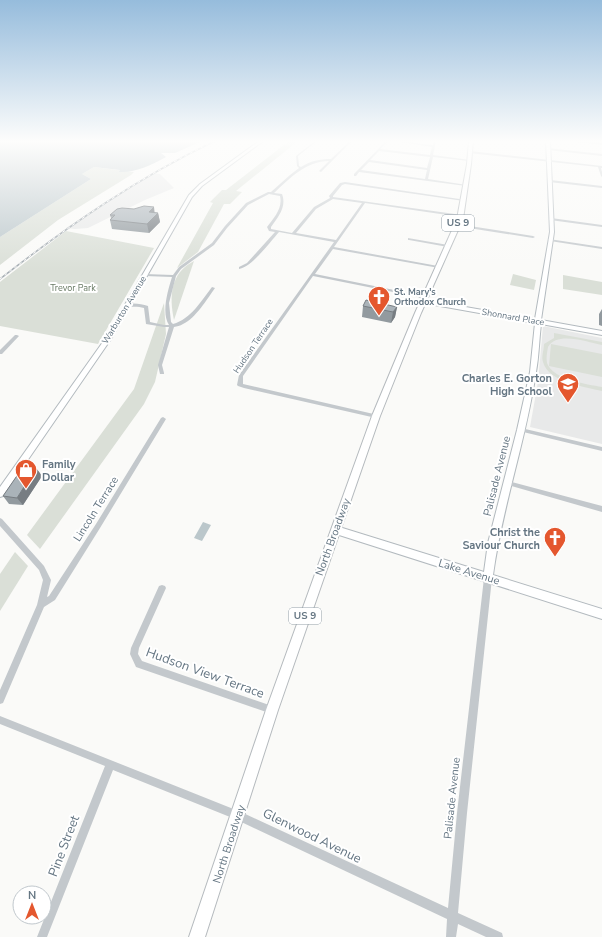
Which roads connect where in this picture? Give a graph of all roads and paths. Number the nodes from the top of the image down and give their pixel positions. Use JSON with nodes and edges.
{"nodes":[{"id":1,"x":201,"y":185,"type":"edge"},
{"id":2,"x":281,"y":185,"type":"edge"},
{"id":3,"x":341,"y":185,"type":"edge"},
{"id":4,"x":355,"y":185,"type":"edge"},
{"id":5,"x":458,"y":185,"type":"edge"},
{"id":6,"x":550,"y":185,"type":"edge"},
{"id":7,"x":582,"y":185,"type":"edge"},
{"id":8,"x":466,"y":186,"type":"joint"},
{"id":9,"x":602,"y":187,"type":"edge"},
{"id":10,"x":272,"y":193,"type":"junction"},
{"id":11,"x":332,"y":198,"type":"junction"},
{"id":12,"x":464,"y":200,"type":"junction"},
{"id":13,"x":364,"y":202,"type":"junction"},
{"id":14,"x":461,"y":216,"type":"junction"},
{"id":15,"x":551,"y":219,"type":"junction"},
{"id":16,"x":457,"y":225,"type":"junction"},
{"id":17,"x":602,"y":226,"type":"edge"},
{"id":18,"x":278,"y":231,"type":"junction"},
{"id":19,"x":293,"y":234,"type":"junction"},
{"id":20,"x":533,"y":237,"type":"dead end"},
{"id":21,"x":409,"y":239,"type":"dead end"},
{"id":22,"x":550,"y":240,"type":"junction"},
{"id":23,"x":336,"y":241,"type":"junction"},
{"id":24,"x":448,"y":246,"type":"junction"},
{"id":25,"x":332,"y":248,"type":"junction"},
{"id":26,"x":602,"y":248,"type":"edge"},
{"id":27,"x":438,"y":267,"type":"junction"},
{"id":28,"x":240,"y":268,"type":"dead end"},
{"id":29,"x":145,"y":275,"type":"junction"},
{"id":30,"x":313,"y":275,"type":"junction"},
{"id":31,"x":174,"y":276,"type":"junction"},
{"id":32,"x":213,"y":288,"type":"dead end"},
{"id":33,"x":424,"y":299,"type":"junction"},
{"id":34,"x":128,"y":305,"type":"junction"},
{"id":35,"x":538,"y":322,"type":"junction"},
{"id":36,"x":172,"y":326,"type":"junction"},
{"id":37,"x":602,"y":333,"type":"edge"},
{"id":38,"x":17,"y":336,"type":"dead end"},
{"id":39,"x":0,"y":353,"type":"edge"},
{"id":40,"x":162,"y":373,"type":"dead end"},
{"id":41,"x":376,"y":416,"type":"junction"},
{"id":42,"x":163,"y":419,"type":"dead end"},
{"id":43,"x":521,"y":430,"type":"junction"},
{"id":44,"x":602,"y":449,"type":"edge"},
{"id":45,"x":508,"y":483,"type":"junction"},
{"id":46,"x":0,"y":494,"type":"edge"},
{"id":47,"x":602,"y":509,"type":"edge"},
{"id":48,"x":0,"y":521,"type":"edge"},
{"id":49,"x":336,"y":530,"type":"junction"},
{"id":50,"x":488,"y":578,"type":"junction"},
{"id":51,"x":162,"y":588,"type":"dead end"},
{"id":52,"x":41,"y":605,"type":"junction"},
{"id":53,"x":602,"y":614,"type":"edge"},
{"id":54,"x":0,"y":700,"type":"edge"},
{"id":55,"x":272,"y":710,"type":"junction"},
{"id":56,"x":0,"y":720,"type":"edge"},
{"id":57,"x":110,"y":765,"type":"junction"},
{"id":58,"x":238,"y":815,"type":"junction"},
{"id":59,"x":453,"y":916,"type":"junction"},
{"id":60,"x":42,"y":937,"type":"edge"},
{"id":61,"x":197,"y":937,"type":"edge"},
{"id":62,"x":451,"y":937,"type":"edge"},
{"id":63,"x":498,"y":937,"type":"edge"}],
"edges":[{"from":1,"to":29,"type":"street","name":"Warburton Avenue"},
{"from":2,"to":10,"type":"street"},
{"from":3,"to":11,"type":"street"},
{"from":4,"to":12,"type":"street"},
{"from":5,"to":8,"type":"street"},
{"from":6,"to":15,"type":"street","name":"Palisade Avenue"},
{"from":7,"to":9,"type":"street"},
{"from":8,"to":12,"type":"main road","name":"North Broadway","number":"US 9"},
{"from":10,"to":18,"type":"street"},
{"from":10,"to":31,"type":"street"},
{"from":11,"to":13,"type":"street"},
{"from":11,"to":19,"type":"street"},
{"from":12,"to":14,"type":"main road","name":"North Broadway","number":"US 9"},
{"from":13,"to":14,"type":"street"},
{"from":13,"to":23,"type":"street","name":"Hudson Terrace"},
{"from":14,"to":16,"type":"main road","name":"North Broadway","number":"US 9"},
{"from":15,"to":17,"type":"street"},
{"from":15,"to":22,"type":"street","name":"Palisade Avenue"},
{"from":16,"to":20,"type":"street"},
{"from":16,"to":24,"type":"main road","name":"North Broadway","number":"US 9"},
{"from":18,"to":19,"type":"street"},
{"from":18,"to":28,"type":"street"},
{"from":19,"to":23,"type":"street"},
{"from":21,"to":24,"type":"street"},
{"from":22,"to":26,"type":"street"},
{"from":22,"to":35,"type":"street","name":"Palisade Avenue"},
{"from":23,"to":25,"type":"street","name":"Hudson Terrace"},
{"from":24,"to":27,"type":"main road","name":"North Broadway","number":"US 9"},
{"from":25,"to":27,"type":"street"},
{"from":25,"to":30,"type":"street","name":"Hudson Terrace"},
{"from":27,"to":33,"type":"main road","name":"North Broadway","number":"US 9"},
{"from":29,"to":31,"type":"street"},
{"from":29,"to":34,"type":"street","name":"Warburton Avenue"},
{"from":30,"to":33,"type":"street"},
{"from":30,"to":41,"type":"street","name":"Hudson Terrace"},
{"from":31,"to":36,"type":"street"},
{"from":32,"to":36,"type":"street"},
{"from":33,"to":35,"type":"street","name":"Shonnard Place"},
{"from":33,"to":41,"type":"main road","name":"North Broadway","number":"US 9"},
{"from":34,"to":36,"type":"street"},
{"from":34,"to":46,"type":"street","name":"Warburton Avenue"},
{"from":35,"to":37,"type":"street","name":"Shonnard Place"},
{"from":35,"to":43,"type":"street","name":"Palisade Avenue"},
{"from":36,"to":40,"type":"street"},
{"from":38,"to":39,"type":"street"},
{"from":41,"to":49,"type":"main road","name":"North Broadway","number":"US 9"},
{"from":42,"to":52,"type":"street","name":"Lincoln Terrace"},
{"from":43,"to":44,"type":"street"},
{"from":43,"to":45,"type":"street","name":"Palisade Avenue"},
{"from":45,"to":47,"type":"street"},
{"from":45,"to":50,"type":"street","name":"Palisade Avenue"},
{"from":48,"to":52,"type":"street"},
{"from":49,"to":50,"type":"street","name":"Lake Avenue"},
{"from":49,"to":55,"type":"main road","name":"North Broadway","number":"US 9"},
{"from":50,"to":53,"type":"street","name":"Lake Avenue"},
{"from":50,"to":59,"type":"street","name":"Palisade Avenue"},
{"from":51,"to":55,"type":"street","name":"Hudson View Terrace"},
{"from":52,"to":54,"type":"street"},
{"from":55,"to":58,"type":"main road","name":"North Broadway","number":"US 9"},
{"from":56,"to":57,"type":"street","name":"Glenwood Avenue"},
{"from":57,"to":58,"type":"street","name":"Glenwood Avenue"},
{"from":57,"to":60,"type":"street","name":"Pine Street"},
{"from":58,"to":59,"type":"street","name":"Glenwood Avenue"},
{"from":58,"to":61,"type":"main road","name":"North Broadway","number":"US 9"},
{"from":59,"to":62,"type":"street","name":"Palisade Avenue"},
{"from":59,"to":63,"type":"street","name":"Glenwood Avenue"}]}
